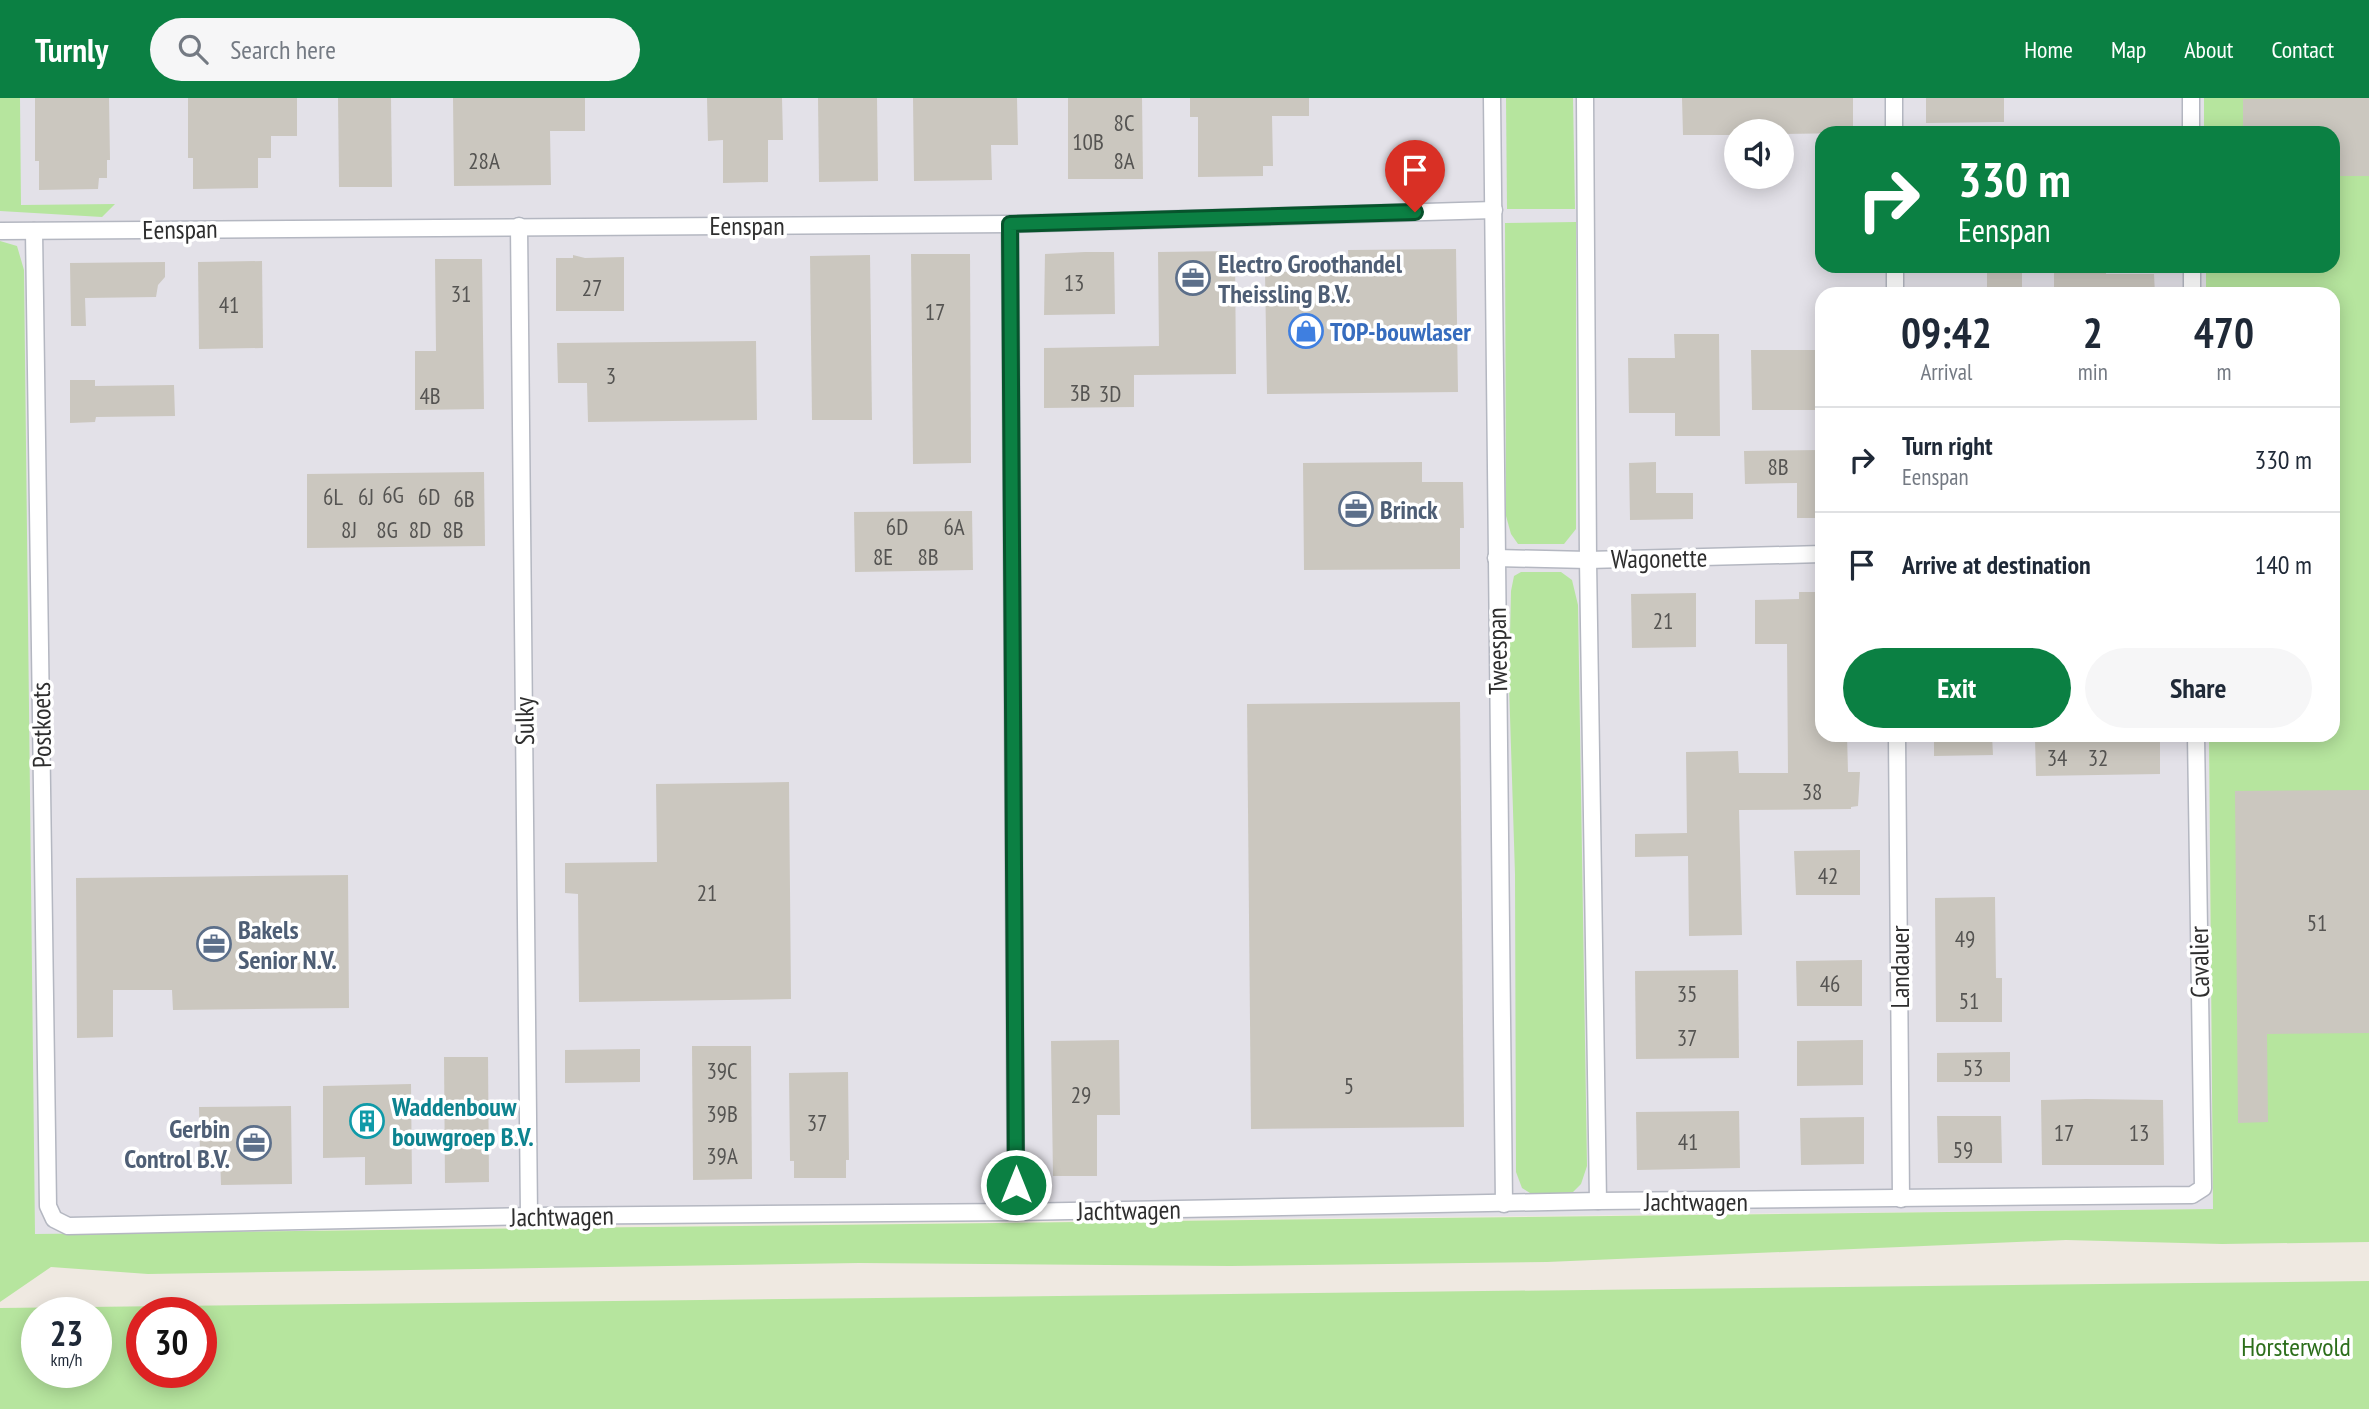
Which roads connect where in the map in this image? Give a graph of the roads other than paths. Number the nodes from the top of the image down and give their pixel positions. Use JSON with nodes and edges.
{"nodes":[{"id":1,"x":1492,"y":98,"type":"edge"},
{"id":2,"x":1585,"y":98,"type":"edge"},
{"id":3,"x":1894,"y":98,"type":"edge"},
{"id":4,"x":2191,"y":98,"type":"edge"},
{"id":5,"x":1894,"y":126,"type":"edge"},
{"id":6,"x":2191,"y":126,"type":"edge"},
{"id":7,"x":1494,"y":210,"type":"junction"},
{"id":8,"x":1010,"y":224,"type":"junction"},
{"id":9,"x":519,"y":226,"type":"junction"},
{"id":10,"x":0,"y":231,"type":"edge"},
{"id":11,"x":34,"y":231,"type":"junction"},
{"id":12,"x":1815,"y":554,"type":"edge"},
{"id":13,"x":1496,"y":558,"type":"junction"},
{"id":14,"x":1588,"y":560,"type":"junction"},
{"id":15,"x":1897,"y":742,"type":"edge"},
{"id":16,"x":2196,"y":742,"type":"edge"},
{"id":17,"x":2203,"y":1188,"type":"joint"},
{"id":18,"x":1901,"y":1199,"type":"junction"},
{"id":19,"x":1598,"y":1201,"type":"junction"},
{"id":20,"x":1504,"y":1203,"type":"junction"},
{"id":21,"x":1016,"y":1212,"type":"junction"},
{"id":22,"x":529,"y":1216,"type":"junction"},
{"id":23,"x":54,"y":1219,"type":"joint"}],
"edges":[{"from":1,"to":7,"type":"street","name":"Tweespan"},
{"from":2,"to":14,"type":"street"},
{"from":3,"to":5,"type":"street"},
{"from":4,"to":6,"type":"street"},
{"from":7,"to":8,"type":"street","name":"Eenspan"},
{"from":7,"to":13,"type":"street","name":"Tweespan"},
{"from":8,"to":9,"type":"street","name":"Eenspan"},
{"from":8,"to":21,"type":"street"},
{"from":9,"to":11,"type":"street","name":"Eenspan"},
{"from":9,"to":22,"type":"street","name":"Sulky"},
{"from":10,"to":11,"type":"street","name":"Eenspan"},
{"from":11,"to":23,"type":"street","name":"Postkoets"},
{"from":12,"to":14,"type":"street","name":"Wagonette"},
{"from":13,"to":14,"type":"street","name":"Wagonette"},
{"from":13,"to":20,"type":"street","name":"Tweespan"},
{"from":14,"to":19,"type":"street"},
{"from":15,"to":18,"type":"street","name":"Landauer"},
{"from":16,"to":17,"type":"street","name":"Cavalier"},
{"from":17,"to":18,"type":"street","name":"Jachtwagen"},
{"from":18,"to":19,"type":"street","name":"Jachtwagen"},
{"from":19,"to":20,"type":"street","name":"Jachtwagen"},
{"from":20,"to":21,"type":"street","name":"Jachtwagen"},
{"from":21,"to":22,"type":"street","name":"Jachtwagen"},
{"from":22,"to":23,"type":"street","name":"Jachtwagen"}]}
